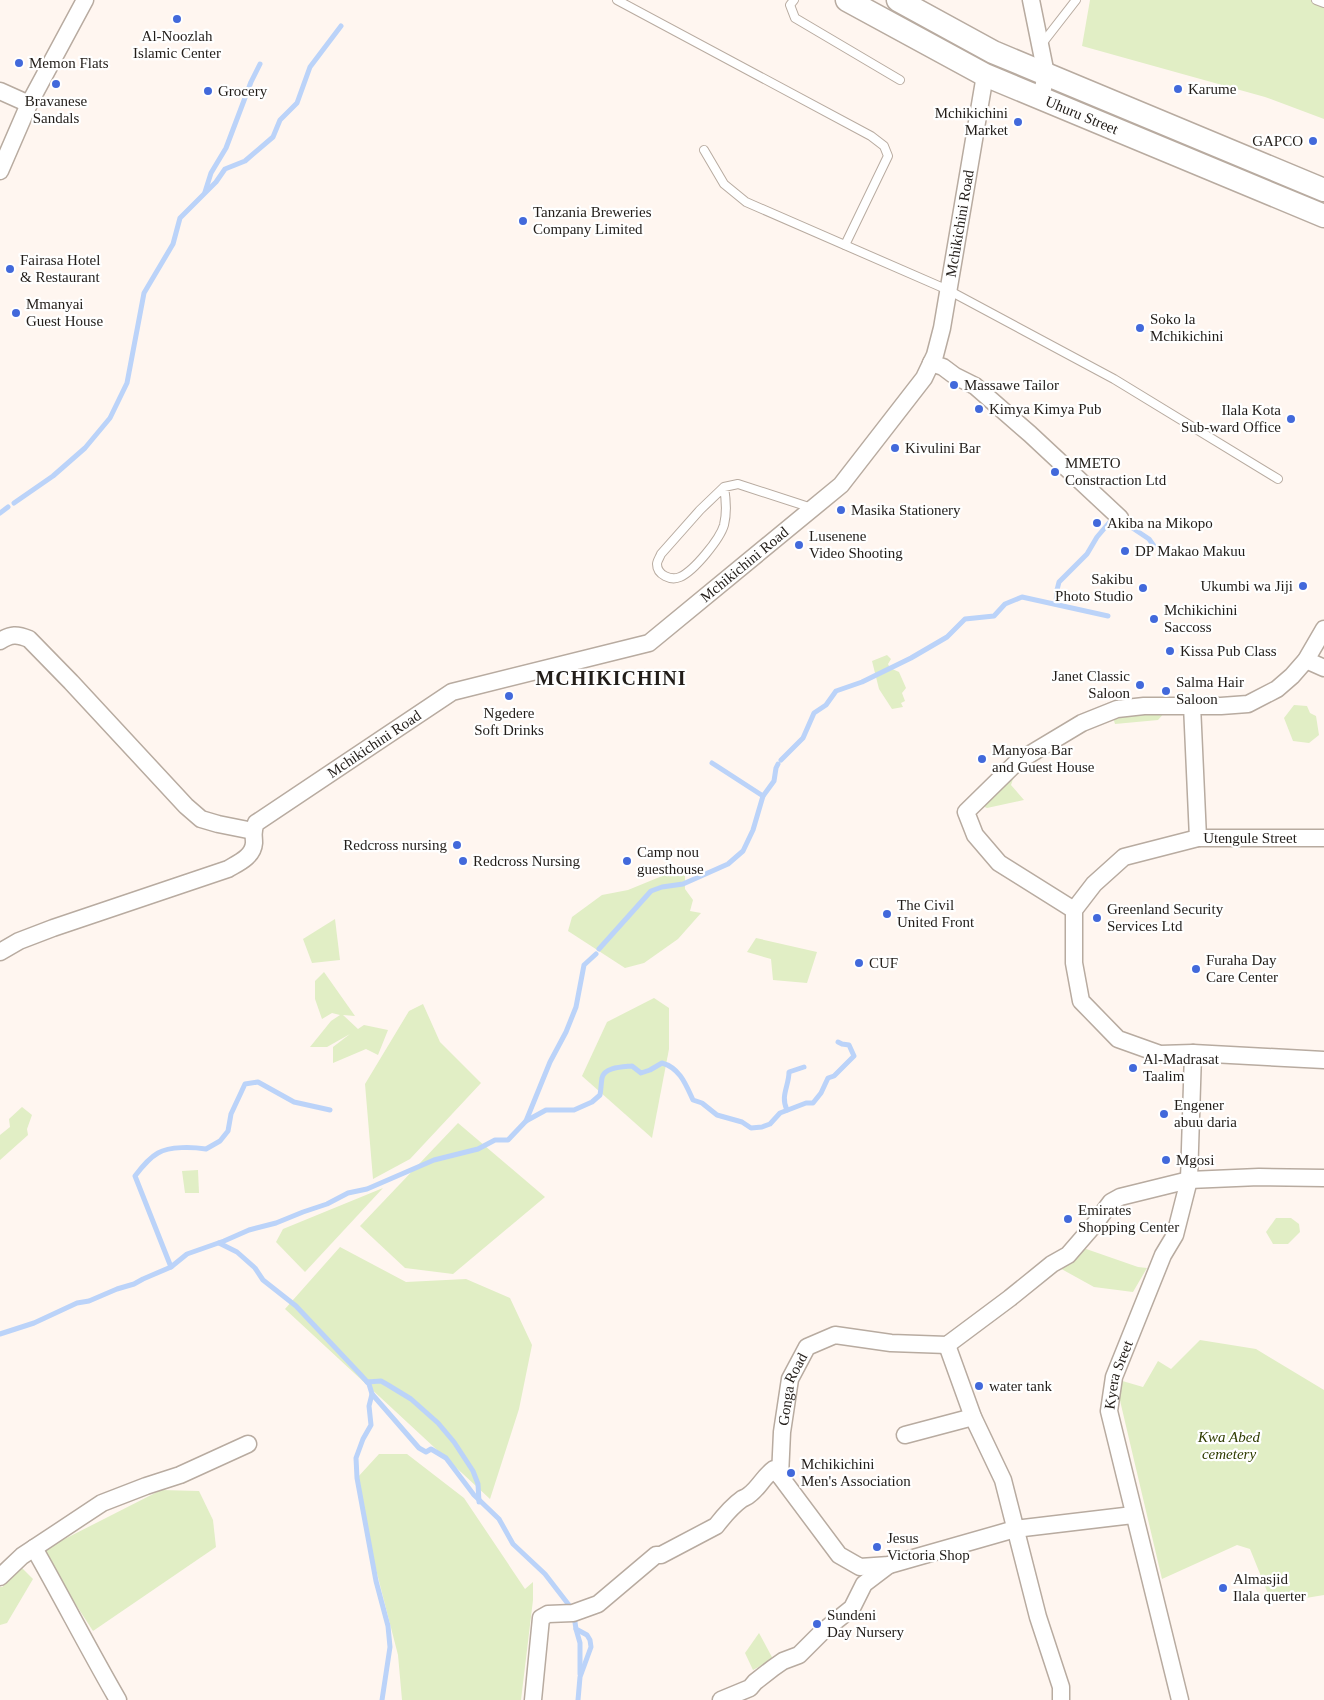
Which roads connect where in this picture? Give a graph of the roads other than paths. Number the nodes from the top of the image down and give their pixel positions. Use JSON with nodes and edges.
{"nodes":[{"id":1,"x":85,"y":0,"type":"edge"},
{"id":2,"x":618,"y":0,"type":"edge"},
{"id":3,"x":794,"y":0,"type":"edge"},
{"id":4,"x":847,"y":0,"type":"edge"},
{"id":5,"x":898,"y":0,"type":"edge"},
{"id":6,"x":1032,"y":0,"type":"edge"},
{"id":7,"x":1076,"y":0,"type":"edge"},
{"id":8,"x":1316,"y":0,"type":"edge"},
{"id":9,"x":1324,"y":3,"type":"edge"},
{"id":10,"x":1041,"y":45,"type":"junction"},
{"id":11,"x":1046,"y":74,"type":"junction"},
{"id":12,"x":986,"y":75,"type":"junction"},
{"id":13,"x":900,"y":80,"type":"dead end"},
{"id":14,"x":0,"y":91,"type":"edge"},
{"id":15,"x":1042,"y":98,"type":"junction"},
{"id":16,"x":29,"y":104,"type":"junction"},
{"id":17,"x":704,"y":150,"type":"dead end"},
{"id":18,"x":0,"y":171,"type":"edge"},
{"id":19,"x":1324,"y":190,"type":"edge"},
{"id":20,"x":1324,"y":216,"type":"edge"},
{"id":21,"x":845,"y":245,"type":"junction"},
{"id":22,"x":948,"y":290,"type":"junction"},
{"id":23,"x":931,"y":363,"type":"junction"},
{"id":24,"x":1278,"y":479,"type":"dead end"},
{"id":25,"x":724,"y":487,"type":"junction"},
{"id":26,"x":812,"y":508,"type":"junction"},
{"id":27,"x":1120,"y":518,"type":"dead end"},
{"id":28,"x":1324,"y":629,"type":"edge"},
{"id":29,"x":0,"y":641,"type":"edge"},
{"id":30,"x":1306,"y":660,"type":"junction"},
{"id":31,"x":1324,"y":668,"type":"edge"},
{"id":32,"x":1192,"y":705,"type":"junction"},
{"id":33,"x":253,"y":831,"type":"junction"},
{"id":34,"x":1198,"y":838,"type":"junction"},
{"id":35,"x":1324,"y":838,"type":"edge"},
{"id":36,"x":1074,"y":910,"type":"junction"},
{"id":37,"x":0,"y":952,"type":"edge"},
{"id":38,"x":1193,"y":1053,"type":"junction"},
{"id":39,"x":1324,"y":1060,"type":"edge"},
{"id":40,"x":1324,"y":1178,"type":"edge"},
{"id":41,"x":1189,"y":1180,"type":"junction"},
{"id":42,"x":947,"y":1345,"type":"junction"},
{"id":43,"x":973,"y":1417,"type":"junction"},
{"id":44,"x":905,"y":1435,"type":"dead end"},
{"id":45,"x":248,"y":1444,"type":"dead end"},
{"id":46,"x":780,"y":1476,"type":"junction"},
{"id":47,"x":1133,"y":1515,"type":"junction"},
{"id":48,"x":1015,"y":1529,"type":"junction"},
{"id":49,"x":34,"y":1548,"type":"junction"},
{"id":50,"x":889,"y":1565,"type":"junction"},
{"id":51,"x":0,"y":1577,"type":"edge"},
{"id":52,"x":118,"y":1700,"type":"edge"},
{"id":53,"x":533,"y":1700,"type":"edge"},
{"id":54,"x":721,"y":1700,"type":"edge"},
{"id":55,"x":1061,"y":1700,"type":"edge"},
{"id":56,"x":1180,"y":1700,"type":"edge"}],
"edges":[{"from":1,"to":16,"type":"street"},
{"from":2,"to":21,"type":"lane"},
{"from":3,"to":13,"type":"lane"},
{"from":4,"to":12,"type":"main road","name":"Uhuru Street"},
{"from":5,"to":11,"type":"main road","name":"Uhuru Street"},
{"from":6,"to":10,"type":"street"},
{"from":7,"to":10,"type":"lane"},
{"from":8,"to":9,"type":"lane"},
{"from":10,"to":11,"type":"street"},
{"from":11,"to":15,"type":"street"},
{"from":11,"to":19,"type":"main road","name":"Uhuru Street"},
{"from":12,"to":15,"type":"main road","name":"Uhuru Street"},
{"from":12,"to":22,"type":"street","name":"Mchikichini Road"},
{"from":14,"to":16,"type":"street"},
{"from":15,"to":20,"type":"main road","name":"Uhuru Street"},
{"from":16,"to":18,"type":"street"},
{"from":17,"to":21,"type":"lane"},
{"from":21,"to":22,"type":"lane"},
{"from":22,"to":23,"type":"street","name":"Mchikichini Road"},
{"from":22,"to":24,"type":"lane"},
{"from":23,"to":26,"type":"street","name":"Mchikichini Road"},
{"from":23,"to":27,"type":"street"},
{"from":25,"to":25,"type":"lane"},
{"from":25,"to":26,"type":"lane"},
{"from":26,"to":33,"type":"street","name":"Mchikichini Road"},
{"from":28,"to":30,"type":"street"},
{"from":29,"to":33,"type":"street"},
{"from":30,"to":31,"type":"street"},
{"from":30,"to":32,"type":"street"},
{"from":32,"to":34,"type":"street"},
{"from":32,"to":36,"type":"street"},
{"from":33,"to":37,"type":"street"},
{"from":34,"to":35,"type":"street","name":"Utengule Street"},
{"from":34,"to":36,"type":"street","name":"Utengule Street"},
{"from":36,"to":38,"type":"street"},
{"from":38,"to":39,"type":"street"},
{"from":38,"to":41,"type":"street","name":"Kyera Sreet"},
{"from":40,"to":41,"type":"street"},
{"from":41,"to":42,"type":"street"},
{"from":41,"to":47,"type":"street","name":"Kyera Sreet"},
{"from":42,"to":43,"type":"street"},
{"from":42,"to":46,"type":"street","name":"Gonga Road"},
{"from":43,"to":44,"type":"street"},
{"from":43,"to":48,"type":"street"},
{"from":45,"to":49,"type":"street"},
{"from":46,"to":50,"type":"street"},
{"from":46,"to":53,"type":"street"},
{"from":47,"to":48,"type":"street"},
{"from":47,"to":56,"type":"street","name":"Kyera Sreet"},
{"from":48,"to":50,"type":"street"},
{"from":48,"to":55,"type":"street"},
{"from":49,"to":51,"type":"street"},
{"from":49,"to":52,"type":"street"},
{"from":50,"to":54,"type":"street"}]}
